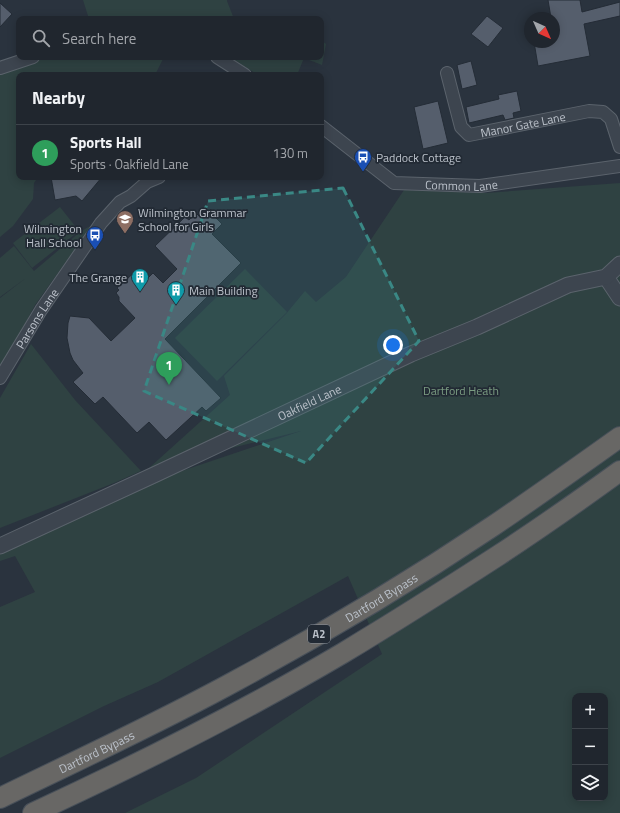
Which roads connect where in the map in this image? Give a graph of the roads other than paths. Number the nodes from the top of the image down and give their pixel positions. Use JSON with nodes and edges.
{"nodes":[{"id":1,"x":24,"y":60,"type":"edge"},
{"id":2,"x":222,"y":60,"type":"edge"},
{"id":3,"x":0,"y":68,"type":"edge"},
{"id":4,"x":240,"y":72,"type":"edge"},
{"id":5,"x":446,"y":73,"type":"dead end"},
{"id":6,"x":324,"y":128,"type":"edge"},
{"id":7,"x":620,"y":147,"type":"edge"},
{"id":8,"x":620,"y":166,"type":"edge"},
{"id":9,"x":152,"y":180,"type":"edge"},
{"id":10,"x":620,"y":264,"type":"edge"},
{"id":11,"x":606,"y":276,"type":"junction"},
{"id":12,"x":620,"y":298,"type":"edge"},
{"id":13,"x":0,"y":378,"type":"edge"},
{"id":14,"x":620,"y":437,"type":"edge"},
{"id":15,"x":620,"y":471,"type":"edge"},
{"id":16,"x":0,"y":546,"type":"edge"},
{"id":17,"x":0,"y":798,"type":"edge"},
{"id":18,"x":33,"y":813,"type":"edge"}],
"edges":[{"from":1,"to":3,"type":"street"},
{"from":2,"to":4,"type":"street"},
{"from":5,"to":7,"type":"street","name":"Manor Gate Lane"},
{"from":6,"to":8,"type":"street","name":"Common Lane"},
{"from":9,"to":13,"type":"street","name":"Parsons Lane"},
{"from":10,"to":11,"type":"street","name":"Oakfield Lane"},
{"from":11,"to":12,"type":"street"},
{"from":11,"to":16,"type":"street","name":"Oakfield Lane"},
{"from":14,"to":17,"type":"highway","name":"Dartford Bypass","number":"A2"},
{"from":15,"to":18,"type":"highway","number":"A2"}]}
